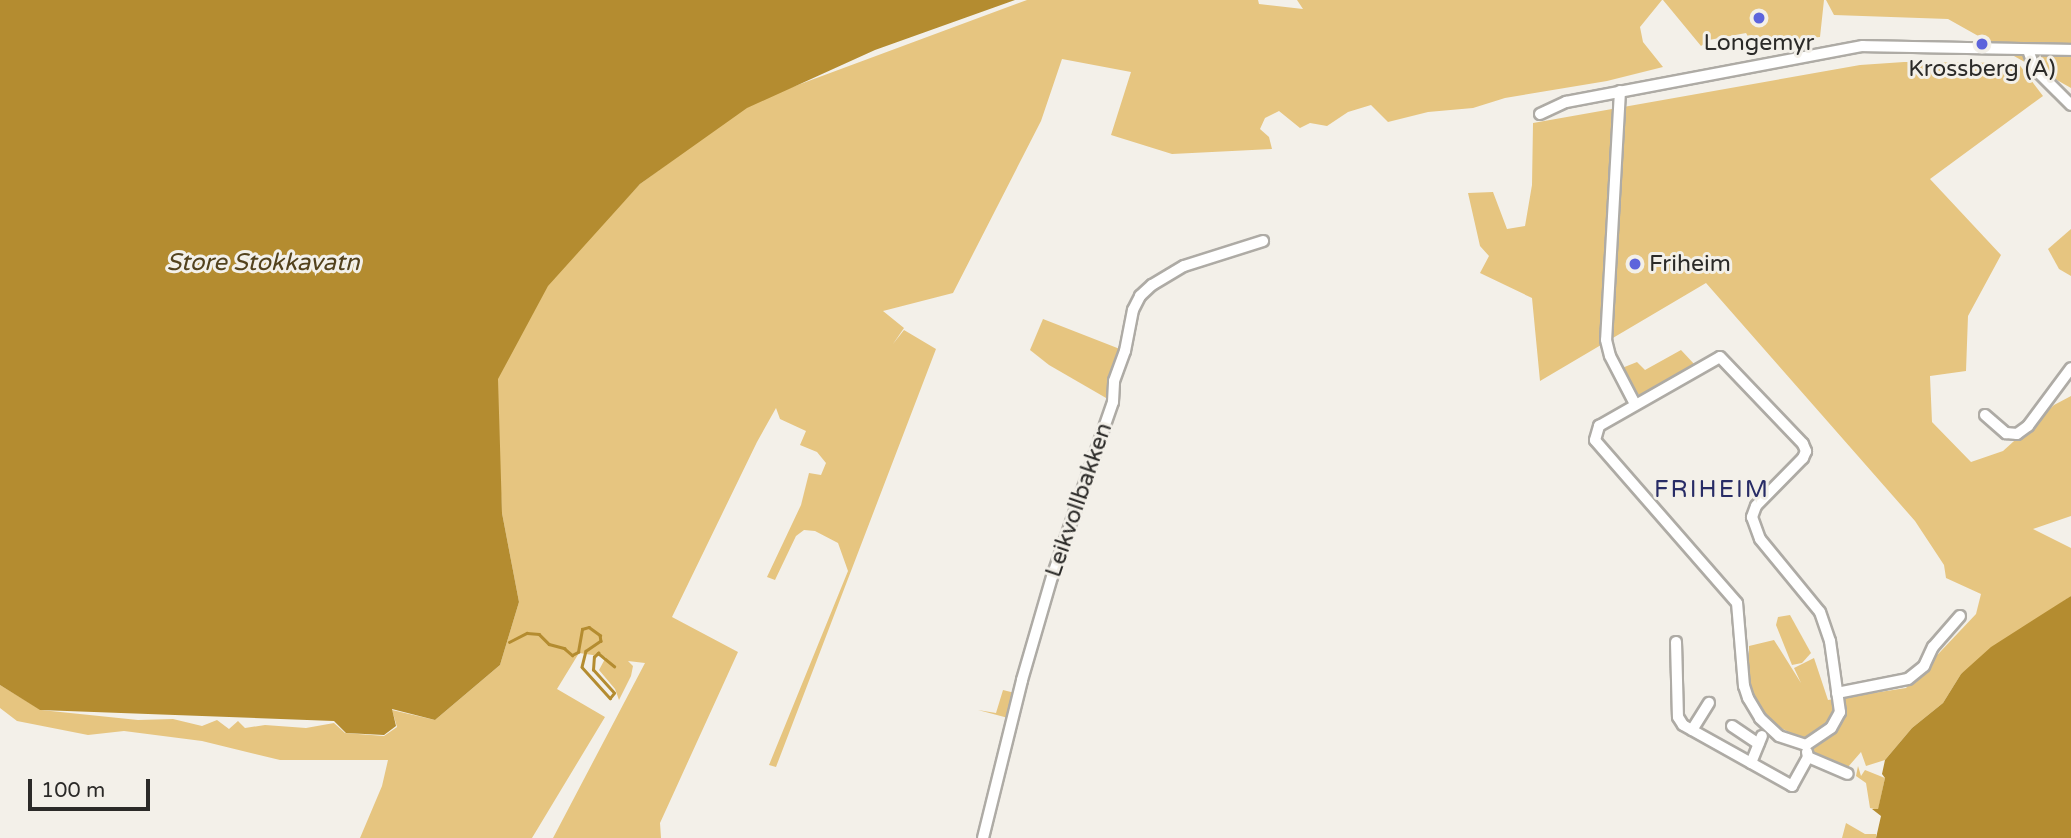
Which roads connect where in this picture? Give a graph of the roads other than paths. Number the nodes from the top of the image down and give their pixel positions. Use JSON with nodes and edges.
{"nodes":[{"id":1,"x":2028,"y":50,"type":"junction"},
{"id":2,"x":2071,"y":50,"type":"edge"},
{"id":3,"x":1619,"y":91,"type":"junction"},
{"id":4,"x":2071,"y":105,"type":"edge"},
{"id":5,"x":1540,"y":114,"type":"dead end"},
{"id":6,"x":1263,"y":241,"type":"dead end"},
{"id":7,"x":2071,"y":368,"type":"edge"},
{"id":8,"x":1635,"y":404,"type":"junction"},
{"id":9,"x":1985,"y":415,"type":"dead end"},
{"id":10,"x":1961,"y":616,"type":"dead end"},
{"id":11,"x":1676,"y":642,"type":"dead end"},
{"id":12,"x":1837,"y":693,"type":"junction"},
{"id":13,"x":1709,"y":704,"type":"dead end"},
{"id":14,"x":1732,"y":726,"type":"dead end"},
{"id":15,"x":1692,"y":730,"type":"junction"},
{"id":16,"x":1806,"y":745,"type":"junction"},
{"id":17,"x":1808,"y":757,"type":"junction"},
{"id":18,"x":1751,"y":763,"type":"junction"},
{"id":19,"x":1848,"y":774,"type":"dead end"},
{"id":20,"x":983,"y":838,"type":"edge"}],
"edges":[{"from":1,"to":2,"type":"street"},
{"from":1,"to":3,"type":"street"},
{"from":1,"to":4,"type":"street"},
{"from":3,"to":5,"type":"street"},
{"from":3,"to":8,"type":"street"},
{"from":6,"to":20,"type":"street","name":"Leikvollbakken"},
{"from":7,"to":9,"type":"street"},
{"from":8,"to":12,"type":"street"},
{"from":8,"to":16,"type":"street"},
{"from":10,"to":12,"type":"street"},
{"from":11,"to":15,"type":"street"},
{"from":12,"to":16,"type":"street"},
{"from":13,"to":15,"type":"street"},
{"from":14,"to":18,"type":"street"},
{"from":15,"to":18,"type":"street"},
{"from":16,"to":17,"type":"street"},
{"from":17,"to":18,"type":"street"},
{"from":17,"to":19,"type":"street"}]}
